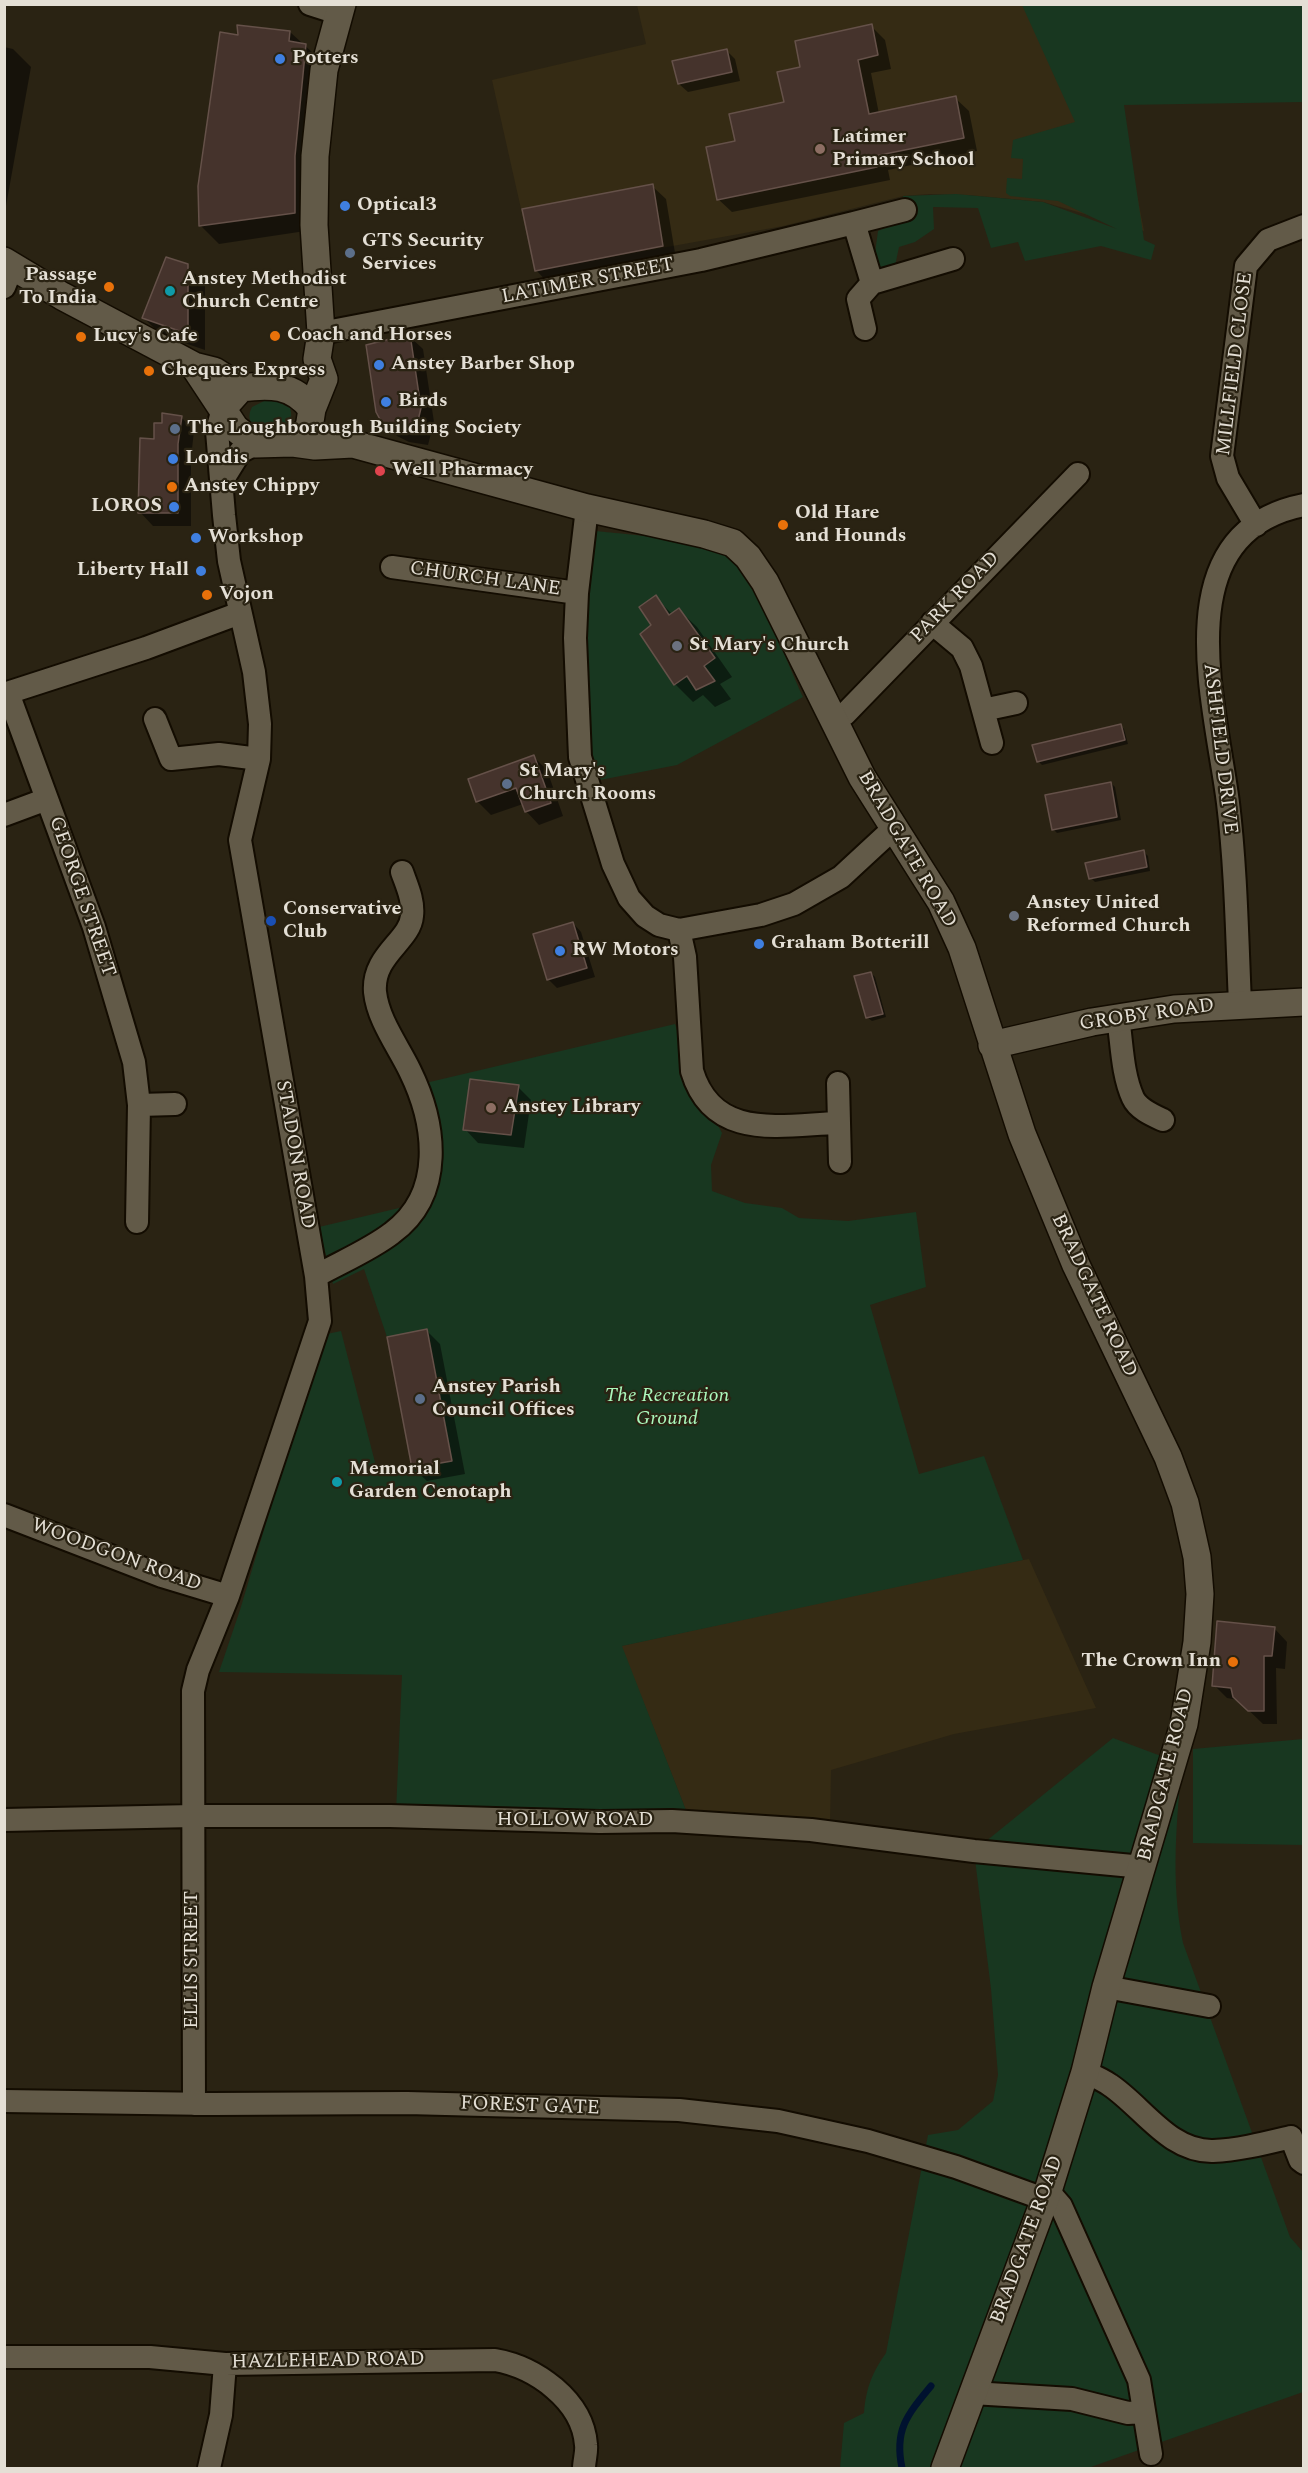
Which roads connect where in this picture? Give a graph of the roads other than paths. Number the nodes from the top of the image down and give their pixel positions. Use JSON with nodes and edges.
{"nodes":[{"id":1,"x":310,"y":4,"type":"edge"},
{"id":2,"x":340,"y":9,"type":"edge"},
{"id":3,"x":905,"y":210,"type":"dead end"},
{"id":4,"x":854,"y":223,"type":"junction"},
{"id":5,"x":1304,"y":226,"type":"edge"},
{"id":6,"x":953,"y":259,"type":"dead end"},
{"id":7,"x":7,"y":271,"type":"edge"},
{"id":8,"x":872,"y":283,"type":"junction"},
{"id":9,"x":866,"y":329,"type":"dead end"},
{"id":10,"x":319,"y":346,"type":"junction"},
{"id":11,"x":204,"y":368,"type":"junction"},
{"id":12,"x":284,"y":387,"type":"junction"},
{"id":13,"x":242,"y":388,"type":"junction"},
{"id":14,"x":222,"y":408,"type":"junction"},
{"id":15,"x":312,"y":410,"type":"junction"},
{"id":16,"x":293,"y":443,"type":"junction"},
{"id":17,"x":255,"y":444,"type":"junction"},
{"id":18,"x":353,"y":444,"type":"junction"},
{"id":19,"x":1078,"y":474,"type":"dead end"},
{"id":20,"x":222,"y":481,"type":"junction"},
{"id":21,"x":1304,"y":505,"type":"edge"},
{"id":22,"x":587,"y":508,"type":"junction"},
{"id":23,"x":1256,"y":525,"type":"junction"},
{"id":24,"x":392,"y":567,"type":"dead end"},
{"id":25,"x":577,"y":593,"type":"junction"},
{"id":26,"x":240,"y":613,"type":"junction"},
{"id":27,"x":932,"y":622,"type":"junction"},
{"id":28,"x":6,"y":693,"type":"edge"},
{"id":29,"x":1016,"y":703,"type":"dead end"},
{"id":30,"x":983,"y":710,"type":"junction"},
{"id":31,"x":155,"y":719,"type":"dead end"},
{"id":32,"x":833,"y":720,"type":"junction"},
{"id":33,"x":992,"y":743,"type":"dead end"},
{"id":34,"x":259,"y":759,"type":"junction"},
{"id":35,"x":47,"y":800,"type":"junction"},
{"id":36,"x":4,"y":815,"type":"edge"},
{"id":37,"x":894,"y":828,"type":"junction"},
{"id":38,"x":402,"y":872,"type":"dead end"},
{"id":39,"x":679,"y":930,"type":"junction"},
{"id":40,"x":1304,"y":1002,"type":"edge"},
{"id":41,"x":1240,"y":1003,"type":"junction"},
{"id":42,"x":1119,"y":1017,"type":"junction"},
{"id":43,"x":992,"y":1045,"type":"junction"},
{"id":44,"x":838,"y":1083,"type":"dead end"},
{"id":45,"x":175,"y":1104,"type":"dead end"},
{"id":46,"x":139,"y":1105,"type":"junction"},
{"id":47,"x":1163,"y":1120,"type":"dead end"},
{"id":48,"x":837,"y":1122,"type":"junction"},
{"id":49,"x":840,"y":1162,"type":"dead end"},
{"id":50,"x":137,"y":1222,"type":"dead end"},
{"id":51,"x":316,"y":1276,"type":"junction"},
{"id":52,"x":4,"y":1515,"type":"edge"},
{"id":53,"x":228,"y":1596,"type":"junction"},
{"id":54,"x":193,"y":1816,"type":"junction"},
{"id":55,"x":4,"y":1820,"type":"edge"},
{"id":56,"x":1143,"y":1867,"type":"junction"},
{"id":57,"x":1106,"y":1987,"type":"junction"},
{"id":58,"x":1209,"y":2006,"type":"dead end"},
{"id":59,"x":1086,"y":2072,"type":"junction"},
{"id":60,"x":4,"y":2101,"type":"edge"},
{"id":61,"x":194,"y":2104,"type":"junction"},
{"id":62,"x":1304,"y":2163,"type":"edge"},
{"id":63,"x":1046,"y":2195,"type":"junction"},
{"id":64,"x":4,"y":2357,"type":"edge"},
{"id":65,"x":225,"y":2364,"type":"junction"},
{"id":66,"x":972,"y":2393,"type":"junction"},
{"id":67,"x":1142,"y":2412,"type":"junction"},
{"id":68,"x":1150,"y":2454,"type":"dead end"},
{"id":69,"x":209,"y":2469,"type":"edge"},
{"id":70,"x":584,"y":2469,"type":"edge"},
{"id":71,"x":945,"y":2469,"type":"edge"}],
"edges":[{"from":1,"to":2,"type":"street"},
{"from":2,"to":10,"type":"street"},
{"from":3,"to":4,"type":"street","name":"LATIMER STREET"},
{"from":4,"to":8,"type":"street"},
{"from":4,"to":10,"type":"street","name":"LATIMER STREET"},
{"from":5,"to":23,"type":"street","name":"MILLFIELD CLOSE"},
{"from":6,"to":8,"type":"street"},
{"from":7,"to":11,"type":"street"},
{"from":8,"to":9,"type":"street"},
{"from":10,"to":12,"type":"street"},
{"from":10,"to":15,"type":"street"},
{"from":11,"to":13,"type":"street"},
{"from":11,"to":14,"type":"street"},
{"from":12,"to":13,"type":"street"},
{"from":12,"to":15,"type":"street"},
{"from":13,"to":14,"type":"street"},
{"from":14,"to":17,"type":"street"},
{"from":14,"to":20,"type":"street","name":"STADON ROAD"},
{"from":15,"to":16,"type":"street"},
{"from":15,"to":18,"type":"street","name":"BRADGATE ROAD"},
{"from":16,"to":17,"type":"street"},
{"from":16,"to":18,"type":"street","name":"BRADGATE ROAD"},
{"from":17,"to":20,"type":"street"},
{"from":18,"to":22,"type":"street","name":"BRADGATE ROAD"},
{"from":19,"to":27,"type":"street","name":"PARK ROAD"},
{"from":20,"to":26,"type":"street","name":"STADON ROAD"},
{"from":21,"to":23,"type":"street","name":"ASHFIELD DRIVE"},
{"from":22,"to":25,"type":"street","name":"CHURCH LANE"},
{"from":22,"to":32,"type":"street","name":"BRADGATE ROAD"},
{"from":23,"to":41,"type":"street","name":"ASHFIELD DRIVE"},
{"from":24,"to":25,"type":"street","name":"CHURCH LANE"},
{"from":25,"to":39,"type":"street","name":"CHURCH LANE"},
{"from":26,"to":28,"type":"street"},
{"from":26,"to":34,"type":"street","name":"STADON ROAD"},
{"from":27,"to":30,"type":"street"},
{"from":27,"to":32,"type":"street","name":"PARK ROAD"},
{"from":28,"to":35,"type":"street","name":"GEORGE STREET"},
{"from":29,"to":30,"type":"street"},
{"from":30,"to":33,"type":"street"},
{"from":31,"to":34,"type":"street"},
{"from":32,"to":37,"type":"street","name":"BRADGATE ROAD"},
{"from":34,"to":51,"type":"street","name":"STADON ROAD"},
{"from":35,"to":36,"type":"street"},
{"from":35,"to":46,"type":"street","name":"GEORGE STREET"},
{"from":37,"to":39,"type":"street"},
{"from":37,"to":43,"type":"street","name":"BRADGATE ROAD"},
{"from":38,"to":51,"type":"street"},
{"from":39,"to":48,"type":"street"},
{"from":40,"to":41,"type":"street","name":"GROBY ROAD"},
{"from":41,"to":42,"type":"street","name":"GROBY ROAD"},
{"from":42,"to":43,"type":"street","name":"GROBY ROAD"},
{"from":42,"to":47,"type":"street"},
{"from":43,"to":56,"type":"street","name":"BRADGATE ROAD"},
{"from":44,"to":48,"type":"street"},
{"from":45,"to":46,"type":"street"},
{"from":46,"to":50,"type":"street","name":"GEORGE STREET"},
{"from":48,"to":49,"type":"street"},
{"from":51,"to":53,"type":"street","name":"STADON ROAD"},
{"from":52,"to":53,"type":"street","name":"WOODGON ROAD"},
{"from":53,"to":54,"type":"street","name":"STADON ROAD"},
{"from":54,"to":55,"type":"street","name":"HOLLOW ROAD"},
{"from":54,"to":56,"type":"street","name":"HOLLOW ROAD"},
{"from":54,"to":61,"type":"street","name":"ELLIS STREET"},
{"from":56,"to":57,"type":"street","name":"BRADGATE ROAD"},
{"from":57,"to":58,"type":"street"},
{"from":57,"to":59,"type":"street","name":"BRADGATE ROAD"},
{"from":59,"to":62,"type":"street"},
{"from":59,"to":63,"type":"street","name":"BRADGATE ROAD"},
{"from":60,"to":61,"type":"street","name":"FOREST GATE"},
{"from":61,"to":63,"type":"street","name":"FOREST GATE"},
{"from":63,"to":66,"type":"street","name":"BRADGATE ROAD"},
{"from":63,"to":67,"type":"street"},
{"from":64,"to":65,"type":"street","name":"HAZLEHEAD ROAD"},
{"from":65,"to":69,"type":"street"},
{"from":65,"to":70,"type":"street","name":"HAZLEHEAD ROAD"},
{"from":66,"to":67,"type":"street"},
{"from":66,"to":71,"type":"street","name":"BRADGATE ROAD"},
{"from":67,"to":68,"type":"street"}]}
